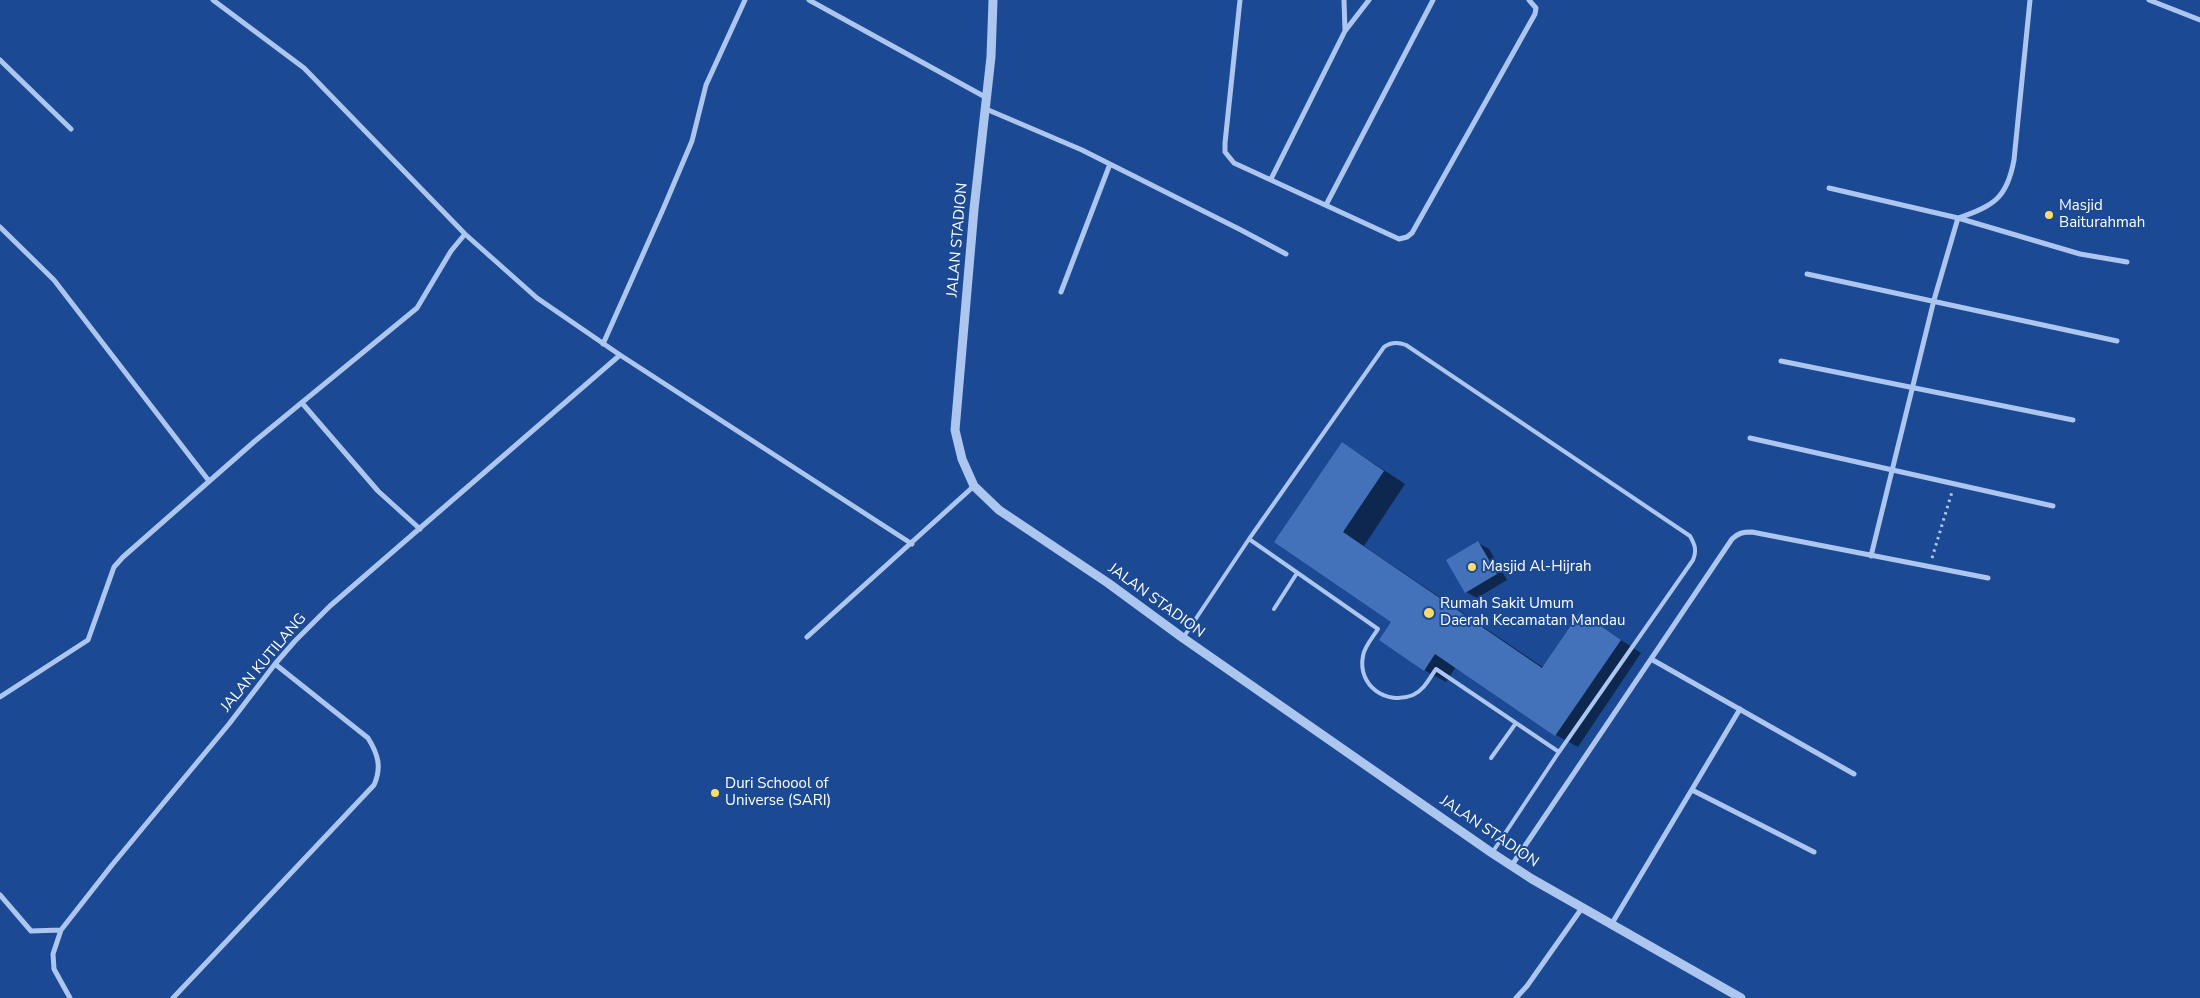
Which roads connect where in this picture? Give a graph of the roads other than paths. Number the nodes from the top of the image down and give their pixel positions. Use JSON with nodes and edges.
{"nodes":[{"id":1,"x":213,"y":0,"type":"edge"},
{"id":2,"x":745,"y":0,"type":"edge"},
{"id":3,"x":809,"y":0,"type":"edge"},
{"id":4,"x":993,"y":0,"type":"edge"},
{"id":5,"x":1240,"y":0,"type":"edge"},
{"id":6,"x":1344,"y":0,"type":"edge"},
{"id":7,"x":1369,"y":0,"type":"edge"},
{"id":8,"x":1433,"y":0,"type":"edge"},
{"id":9,"x":1529,"y":0,"type":"edge"},
{"id":10,"x":2030,"y":0,"type":"edge"},
{"id":11,"x":2149,"y":0,"type":"edge"},
{"id":12,"x":2200,"y":20,"type":"edge"},
{"id":13,"x":1345,"y":31,"type":"junction"},
{"id":14,"x":0,"y":60,"type":"edge"},
{"id":15,"x":987,"y":98,"type":"junction"},
{"id":16,"x":986,"y":109,"type":"junction"},
{"id":17,"x":71,"y":129,"type":"dead end"},
{"id":18,"x":1110,"y":164,"type":"junction"},
{"id":19,"x":1271,"y":179,"type":"junction"},
{"id":20,"x":1828,"y":188,"type":"dead end"},
{"id":21,"x":1326,"y":205,"type":"junction"},
{"id":22,"x":1958,"y":218,"type":"junction"},
{"id":23,"x":0,"y":227,"type":"edge"},
{"id":24,"x":465,"y":234,"type":"junction"},
{"id":25,"x":1286,"y":254,"type":"dead end"},
{"id":26,"x":2127,"y":262,"type":"dead end"},
{"id":27,"x":1807,"y":274,"type":"dead end"},
{"id":28,"x":1061,"y":292,"type":"dead end"},
{"id":29,"x":1934,"y":300,"type":"junction"},
{"id":30,"x":2117,"y":341,"type":"dead end"},
{"id":31,"x":603,"y":344,"type":"junction"},
{"id":32,"x":620,"y":355,"type":"junction"},
{"id":33,"x":1781,"y":361,"type":"dead end"},
{"id":34,"x":1912,"y":388,"type":"junction"},
{"id":35,"x":302,"y":403,"type":"junction"},
{"id":36,"x":2073,"y":420,"type":"dead end"},
{"id":37,"x":1750,"y":438,"type":"dead end"},
{"id":38,"x":1891,"y":470,"type":"junction"},
{"id":39,"x":209,"y":481,"type":"junction"},
{"id":40,"x":974,"y":486,"type":"junction"},
{"id":41,"x":2053,"y":506,"type":"dead end"},
{"id":42,"x":420,"y":529,"type":"junction"},
{"id":43,"x":1249,"y":539,"type":"junction"},
{"id":44,"x":912,"y":544,"type":"junction"},
{"id":45,"x":1871,"y":556,"type":"junction"},
{"id":46,"x":1297,"y":573,"type":"junction"},
{"id":47,"x":1988,"y":578,"type":"dead end"},
{"id":48,"x":1274,"y":609,"type":"dead end"},
{"id":49,"x":807,"y":637,"type":"dead end"},
{"id":50,"x":1183,"y":638,"type":"junction"},
{"id":51,"x":1651,"y":659,"type":"junction"},
{"id":52,"x":275,"y":664,"type":"junction"},
{"id":53,"x":0,"y":697,"type":"edge"},
{"id":54,"x":1740,"y":709,"type":"junction"},
{"id":55,"x":1516,"y":722,"type":"junction"},
{"id":56,"x":1559,"y":752,"type":"junction"},
{"id":57,"x":1491,"y":758,"type":"dead end"},
{"id":58,"x":1854,"y":774,"type":"dead end"},
{"id":59,"x":1692,"y":790,"type":"junction"},
{"id":60,"x":1814,"y":852,"type":"dead end"},
{"id":61,"x":1492,"y":853,"type":"junction"},
{"id":62,"x":1512,"y":865,"type":"junction"},
{"id":63,"x":0,"y":895,"type":"edge"},
{"id":64,"x":1582,"y":908,"type":"junction"},
{"id":65,"x":1611,"y":924,"type":"junction"},
{"id":66,"x":61,"y":930,"type":"junction"},
{"id":67,"x":70,"y":998,"type":"edge"},
{"id":68,"x":173,"y":998,"type":"edge"},
{"id":69,"x":1516,"y":998,"type":"edge"},
{"id":70,"x":1741,"y":998,"type":"edge"}],
"edges":[{"from":1,"to":24,"type":"street"},
{"from":2,"to":31,"type":"street"},
{"from":3,"to":15,"type":"street"},
{"from":4,"to":15,"type":"street","name":"JALAN STADION"},
{"from":5,"to":19,"type":"street"},
{"from":6,"to":13,"type":"street"},
{"from":7,"to":13,"type":"street"},
{"from":8,"to":21,"type":"street"},
{"from":9,"to":21,"type":"street"},
{"from":10,"to":22,"type":"street"},
{"from":11,"to":12,"type":"street"},
{"from":13,"to":19,"type":"street"},
{"from":14,"to":17,"type":"street"},
{"from":15,"to":16,"type":"street","name":"JALAN STADION"},
{"from":16,"to":18,"type":"street"},
{"from":16,"to":40,"type":"street","name":"JALAN STADION"},
{"from":18,"to":25,"type":"street"},
{"from":18,"to":28,"type":"street"},
{"from":19,"to":21,"type":"street"},
{"from":20,"to":22,"type":"street"},
{"from":22,"to":26,"type":"street"},
{"from":22,"to":29,"type":"street"},
{"from":23,"to":39,"type":"street"},
{"from":24,"to":31,"type":"street"},
{"from":24,"to":35,"type":"street"},
{"from":27,"to":29,"type":"street"},
{"from":29,"to":30,"type":"street"},
{"from":29,"to":34,"type":"street"},
{"from":31,"to":32,"type":"street"},
{"from":32,"to":42,"type":"street","name":"JALAN KUTILANG"},
{"from":32,"to":44,"type":"street"},
{"from":33,"to":34,"type":"street"},
{"from":34,"to":36,"type":"street"},
{"from":34,"to":38,"type":"street"},
{"from":35,"to":39,"type":"street"},
{"from":35,"to":42,"type":"street"},
{"from":37,"to":38,"type":"street"},
{"from":38,"to":41,"type":"street"},
{"from":38,"to":45,"type":"street"},
{"from":39,"to":53,"type":"street"},
{"from":40,"to":44,"type":"street"},
{"from":40,"to":50,"type":"street","name":"JALAN STADION"},
{"from":42,"to":52,"type":"street","name":"JALAN KUTILANG"},
{"from":43,"to":46,"type":"lane"},
{"from":43,"to":50,"type":"lane"},
{"from":43,"to":56,"type":"lane"},
{"from":44,"to":49,"type":"street"},
{"from":45,"to":47,"type":"street"},
{"from":45,"to":51,"type":"street"},
{"from":46,"to":48,"type":"lane"},
{"from":46,"to":55,"type":"lane"},
{"from":50,"to":61,"type":"street","name":"JALAN STADION"},
{"from":51,"to":54,"type":"street"},
{"from":51,"to":62,"type":"street"},
{"from":52,"to":66,"type":"street","name":"JALAN KUTILANG"},
{"from":52,"to":68,"type":"street"},
{"from":54,"to":58,"type":"street"},
{"from":54,"to":59,"type":"street"},
{"from":55,"to":56,"type":"lane"},
{"from":55,"to":57,"type":"lane"},
{"from":56,"to":61,"type":"lane"},
{"from":59,"to":60,"type":"street"},
{"from":59,"to":65,"type":"street"},
{"from":61,"to":62,"type":"street","name":"JALAN STADION"},
{"from":62,"to":64,"type":"street","name":"JALAN STADION"},
{"from":63,"to":66,"type":"street"},
{"from":64,"to":65,"type":"street","name":"JALAN STADION"},
{"from":64,"to":69,"type":"street"},
{"from":65,"to":70,"type":"street","name":"JALAN STADION"},
{"from":66,"to":67,"type":"street","name":"JALAN KUTILANG"}]}
